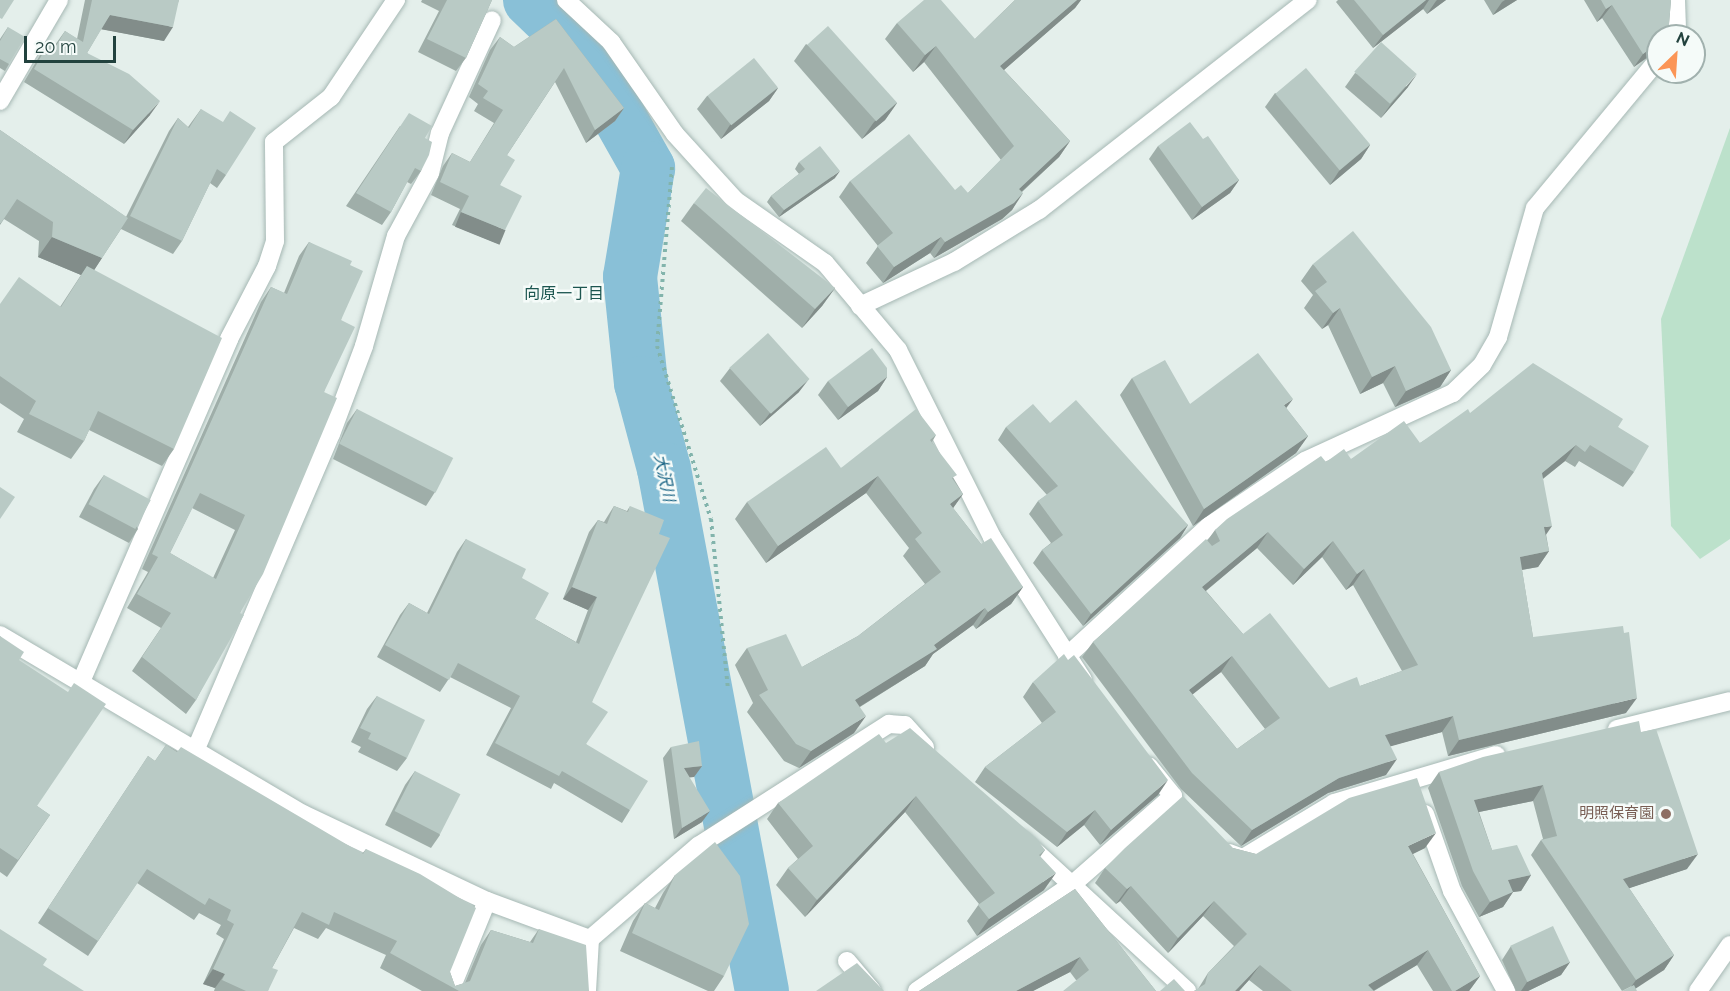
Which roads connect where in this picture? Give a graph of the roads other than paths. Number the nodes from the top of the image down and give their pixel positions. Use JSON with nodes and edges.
{"nodes":[{"id":1,"x":59,"y":0,"type":"edge"},
{"id":2,"x":396,"y":0,"type":"edge"},
{"id":3,"x":566,"y":0,"type":"edge"},
{"id":4,"x":1308,"y":0,"type":"edge"},
{"id":5,"x":1676,"y":0,"type":"edge"},
{"id":6,"x":492,"y":20,"type":"edge"},
{"id":7,"x":1677,"y":24,"type":"edge"},
{"id":8,"x":1646,"y":74,"type":"edge"},
{"id":9,"x":0,"y":101,"type":"edge"},
{"id":10,"x":860,"y":306,"type":"junction"},
{"id":11,"x":0,"y":635,"type":"edge"},
{"id":12,"x":1068,"y":656,"type":"junction"},
{"id":13,"x":80,"y":684,"type":"junction"},
{"id":14,"x":1094,"y":696,"type":"edge"},
{"id":15,"x":1730,"y":701,"type":"edge"},
{"id":16,"x":1595,"y":734,"type":"edge"},
{"id":17,"x":195,"y":751,"type":"junction"},
{"id":18,"x":1137,"y":751,"type":"edge"},
{"id":19,"x":1515,"y":751,"type":"edge"},
{"id":20,"x":939,"y":763,"type":"edge"},
{"id":21,"x":1413,"y":778,"type":"junction"},
{"id":22,"x":1173,"y":796,"type":"junction"},
{"id":23,"x":1190,"y":813,"type":"edge"},
{"id":24,"x":1005,"y":823,"type":"edge"},
{"id":25,"x":1214,"y":838,"type":"edge"},
{"id":26,"x":1074,"y":883,"type":"junction"},
{"id":27,"x":487,"y":901,"type":"junction"},
{"id":28,"x":590,"y":939,"type":"junction"},
{"id":29,"x":1730,"y":945,"type":"edge"},
{"id":30,"x":847,"y":961,"type":"dead end"},
{"id":31,"x":450,"y":991,"type":"edge"},
{"id":32,"x":587,"y":991,"type":"edge"},
{"id":33,"x":873,"y":991,"type":"edge"},
{"id":34,"x":917,"y":991,"type":"edge"},
{"id":35,"x":1186,"y":991,"type":"edge"},
{"id":36,"x":1506,"y":991,"type":"edge"},
{"id":37,"x":1698,"y":991,"type":"edge"}],
"edges":[{"from":1,"to":9,"type":"street"},
{"from":2,"to":13,"type":"street"},
{"from":3,"to":10,"type":"street"},
{"from":4,"to":10,"type":"street"},
{"from":5,"to":7,"type":"street"},
{"from":6,"to":17,"type":"street"},
{"from":8,"to":12,"type":"street"},
{"from":10,"to":12,"type":"street"},
{"from":11,"to":13,"type":"street"},
{"from":12,"to":14,"type":"street"},
{"from":13,"to":17,"type":"street"},
{"from":15,"to":16,"type":"street"},
{"from":17,"to":27,"type":"street"},
{"from":18,"to":22,"type":"street"},
{"from":19,"to":21,"type":"street"},
{"from":20,"to":28,"type":"street"},
{"from":21,"to":25,"type":"street"},
{"from":21,"to":36,"type":"street"},
{"from":22,"to":23,"type":"street"},
{"from":22,"to":26,"type":"street"},
{"from":24,"to":26,"type":"street"},
{"from":26,"to":34,"type":"street"},
{"from":26,"to":35,"type":"street"},
{"from":27,"to":28,"type":"street"},
{"from":27,"to":31,"type":"street"},
{"from":28,"to":32,"type":"street"},
{"from":29,"to":37,"type":"street"},
{"from":30,"to":33,"type":"street"}]}
